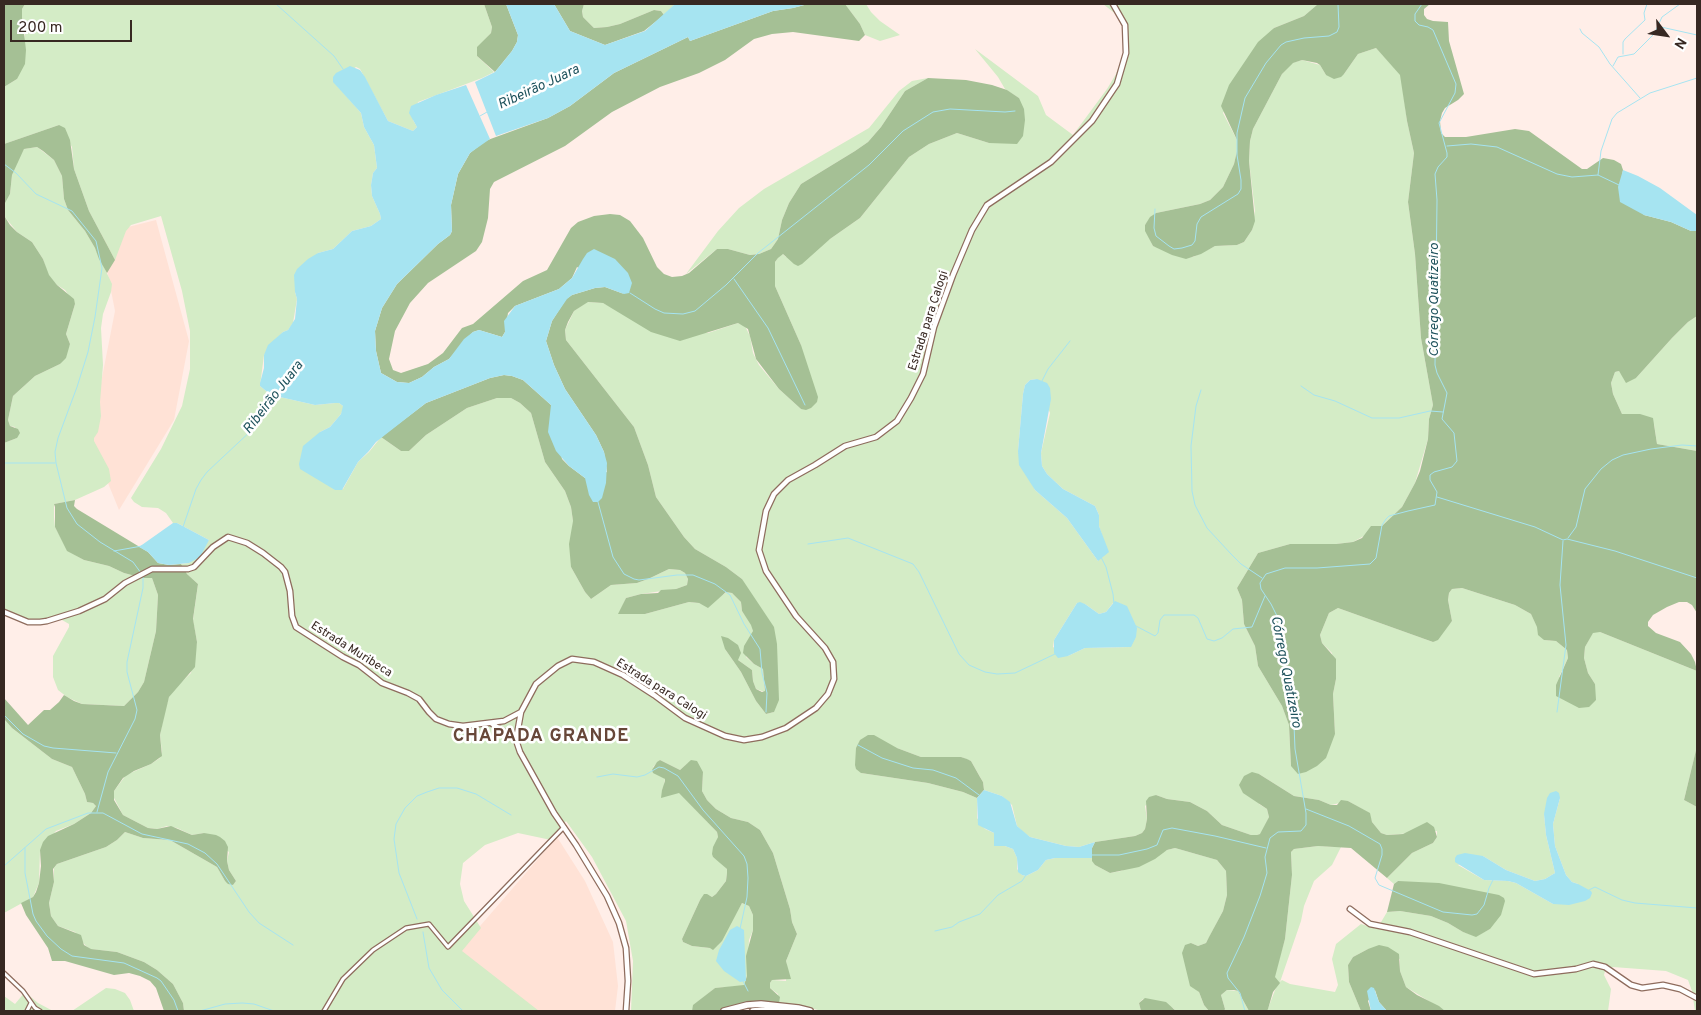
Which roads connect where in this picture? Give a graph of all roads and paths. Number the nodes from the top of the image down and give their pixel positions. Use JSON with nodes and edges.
{"nodes":[{"id":1,"x":1113,"y":4,"type":"edge"},
{"id":2,"x":4,"y":612,"type":"edge"},
{"id":3,"x":521,"y":712,"type":"junction"},
{"id":4,"x":490,"y":723,"type":"junction"},
{"id":5,"x":516,"y":740,"type":"junction"},
{"id":6,"x":564,"y":826,"type":"junction"},
{"id":7,"x":1350,"y":909,"type":"dead end"},
{"id":8,"x":4,"y":973,"type":"edge"},
{"id":9,"x":1697,"y":998,"type":"edge"},
{"id":10,"x":32,"y":1002,"type":"junction"},
{"id":11,"x":27,"y":1011,"type":"edge"},
{"id":12,"x":40,"y":1011,"type":"edge"},
{"id":13,"x":324,"y":1011,"type":"edge"},
{"id":14,"x":626,"y":1011,"type":"edge"},
{"id":15,"x":724,"y":1011,"type":"edge"},
{"id":16,"x":753,"y":1011,"type":"edge"},
{"id":17,"x":788,"y":1011,"type":"edge"},
{"id":18,"x":810,"y":1011,"type":"edge"}],
"edges":[{"from":1,"to":3,"type":"street","name":"Estrada para Calogi"},
{"from":2,"to":4,"type":"street","name":"Estrada Muribeca"},
{"from":3,"to":4,"type":"street"},
{"from":3,"to":5,"type":"street","name":"Estrada para Calogi"},
{"from":4,"to":5,"type":"street"},
{"from":5,"to":6,"type":"street"},
{"from":6,"to":13,"type":"street"},
{"from":6,"to":14,"type":"street"},
{"from":7,"to":9,"type":"street"},
{"from":8,"to":10,"type":"street"},
{"from":10,"to":11,"type":"street"},
{"from":10,"to":12,"type":"street"},
{"from":15,"to":18,"type":"highway"},
{"from":16,"to":17,"type":"highway"}]}
